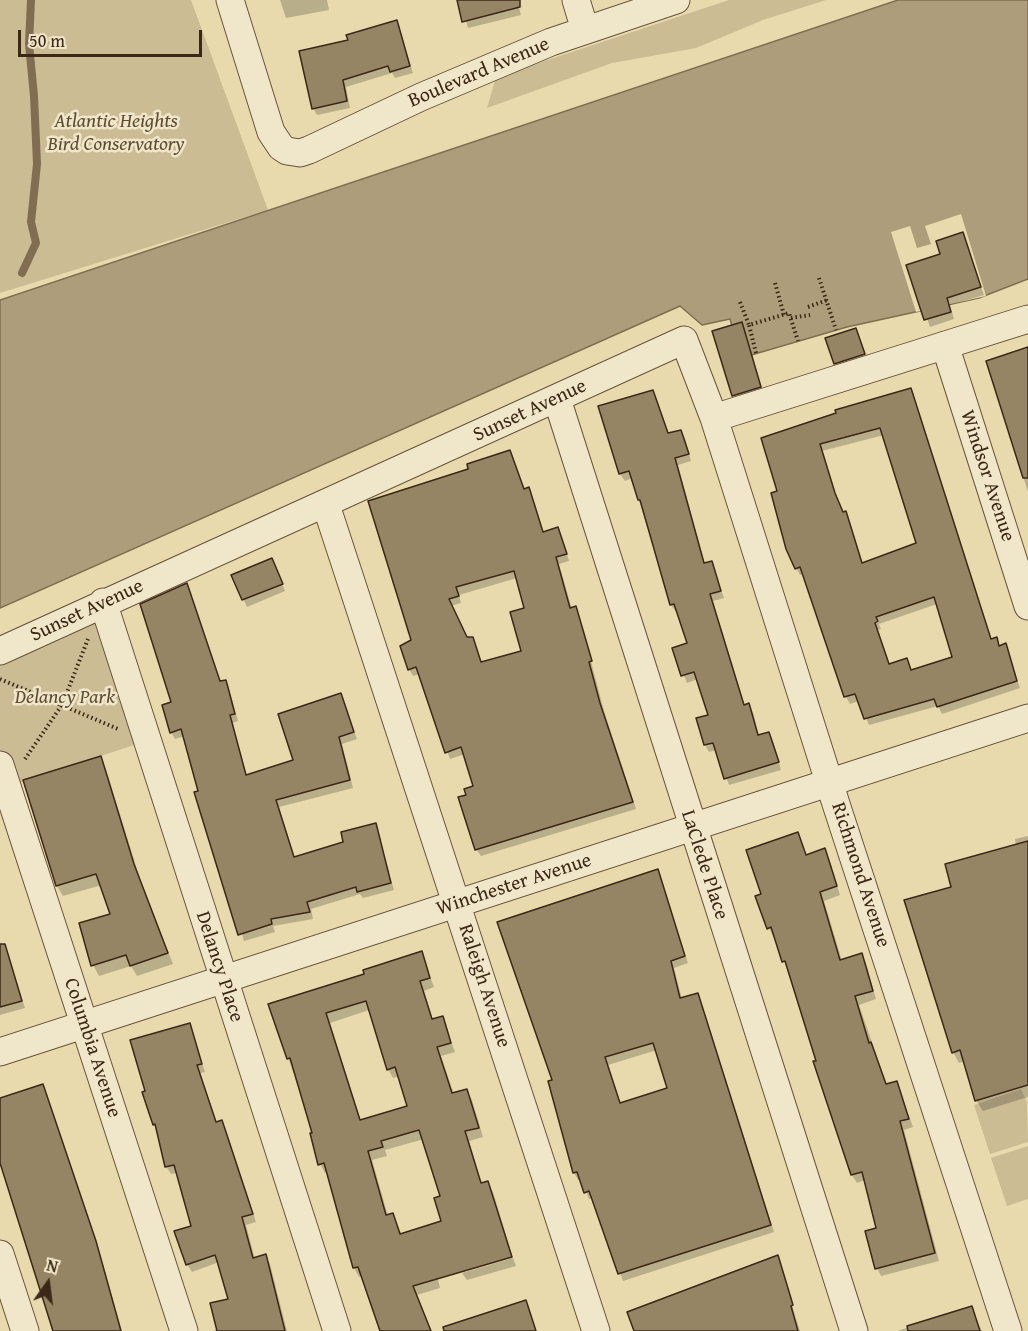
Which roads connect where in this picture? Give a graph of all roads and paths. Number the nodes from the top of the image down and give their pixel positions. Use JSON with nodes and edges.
{"nodes":[{"id":1,"x":230,"y":0,"type":"edge"},
{"id":2,"x":576,"y":0,"type":"edge"},
{"id":3,"x":676,"y":0,"type":"edge"},
{"id":4,"x":585,"y":30,"type":"junction"},
{"id":5,"x":819,"y":278,"type":"dead end"},
{"id":6,"x":775,"y":283,"type":"dead end"},
{"id":7,"x":827,"y":300,"type":"junction"},
{"id":8,"x":740,"y":302,"type":"dead end"},
{"id":9,"x":808,"y":307,"type":"dead end"},
{"id":10,"x":784,"y":315,"type":"junction"},
{"id":11,"x":810,"y":315,"type":"dead end"},
{"id":12,"x":791,"y":318,"type":"junction"},
{"id":13,"x":1028,"y":319,"type":"edge"},
{"id":14,"x":749,"y":325,"type":"junction"},
{"id":15,"x":836,"y":330,"type":"dead end"},
{"id":16,"x":798,"y":341,"type":"dead end"},
{"id":17,"x":945,"y":345,"type":"junction"},
{"id":18,"x":756,"y":353,"type":"dead end"},
{"id":19,"x":557,"y":399,"type":"junction"},
{"id":20,"x":714,"y":418,"type":"junction"},
{"id":21,"x":326,"y":506,"type":"junction"},
{"id":22,"x":103,"y":602,"type":"junction"},
{"id":23,"x":1028,"y":606,"type":"edge"},
{"id":24,"x":0,"y":651,"type":"edge"},
{"id":25,"x":0,"y":679,"type":"edge"},
{"id":26,"x":62,"y":705,"type":"junction"},
{"id":27,"x":1028,"y":718,"type":"edge"},
{"id":28,"x":146,"y":741,"type":"junction"},
{"id":29,"x":3,"y":776,"type":"edge"},
{"id":30,"x":830,"y":782,"type":"junction"},
{"id":31,"x":692,"y":826,"type":"junction"},
{"id":32,"x":457,"y":903,"type":"junction"},
{"id":33,"x":223,"y":979,"type":"junction"},
{"id":34,"x":84,"y":1025,"type":"junction"},
{"id":35,"x":0,"y":1052,"type":"edge"},
{"id":36,"x":0,"y":1254,"type":"edge"},
{"id":37,"x":25,"y":1331,"type":"edge"},
{"id":38,"x":184,"y":1331,"type":"edge"},
{"id":39,"x":337,"y":1331,"type":"edge"},
{"id":40,"x":596,"y":1331,"type":"edge"},
{"id":41,"x":854,"y":1331,"type":"edge"},
{"id":42,"x":1008,"y":1331,"type":"edge"}],
"edges":[{"from":1,"to":4,"type":"street","name":"Boulevard Avenue"},
{"from":2,"to":4,"type":"street"},
{"from":3,"to":4,"type":"street","name":"Boulevard Avenue"},
{"from":5,"to":7,"type":"path"},
{"from":6,"to":10,"type":"path"},
{"from":7,"to":9,"type":"path"},
{"from":7,"to":15,"type":"path"},
{"from":8,"to":14,"type":"path"},
{"from":10,"to":12,"type":"path"},
{"from":10,"to":14,"type":"path"},
{"from":11,"to":12,"type":"path"},
{"from":12,"to":16,"type":"path"},
{"from":13,"to":17,"type":"street"},
{"from":14,"to":18,"type":"path"},
{"from":17,"to":20,"type":"street"},
{"from":17,"to":23,"type":"street","name":"Windsor Avenue"},
{"from":19,"to":20,"type":"street","name":"Sunset Avenue"},
{"from":19,"to":21,"type":"street","name":"Sunset Avenue"},
{"from":19,"to":31,"type":"street","name":"LaClede Place"},
{"from":20,"to":30,"type":"street","name":"Richmond Avenue"},
{"from":21,"to":22,"type":"street","name":"Sunset Avenue"},
{"from":21,"to":32,"type":"street","name":"Raleigh Avenue"},
{"from":22,"to":24,"type":"street","name":"Sunset Avenue"},
{"from":22,"to":26,"type":"path"},
{"from":22,"to":28,"type":"street","name":"Delancy Place"},
{"from":25,"to":26,"type":"path"},
{"from":26,"to":28,"type":"path"},
{"from":26,"to":29,"type":"path"},
{"from":27,"to":30,"type":"street","name":"Winchester Avenue"},
{"from":28,"to":33,"type":"street","name":"Delancy Place"},
{"from":29,"to":34,"type":"street","name":"Columbia Avenue"},
{"from":30,"to":31,"type":"street","name":"Winchester Avenue"},
{"from":30,"to":42,"type":"street","name":"Richmond Avenue"},
{"from":31,"to":32,"type":"street","name":"Winchester Avenue"},
{"from":31,"to":41,"type":"street","name":"LaClede Place"},
{"from":32,"to":33,"type":"street","name":"Winchester Avenue"},
{"from":32,"to":40,"type":"street","name":"Raleigh Avenue"},
{"from":33,"to":34,"type":"street","name":"Winchester Avenue"},
{"from":33,"to":39,"type":"street","name":"Delancy Place"},
{"from":34,"to":35,"type":"street","name":"Winchester Avenue"},
{"from":34,"to":38,"type":"street","name":"Columbia Avenue"},
{"from":36,"to":37,"type":"street"}]}
